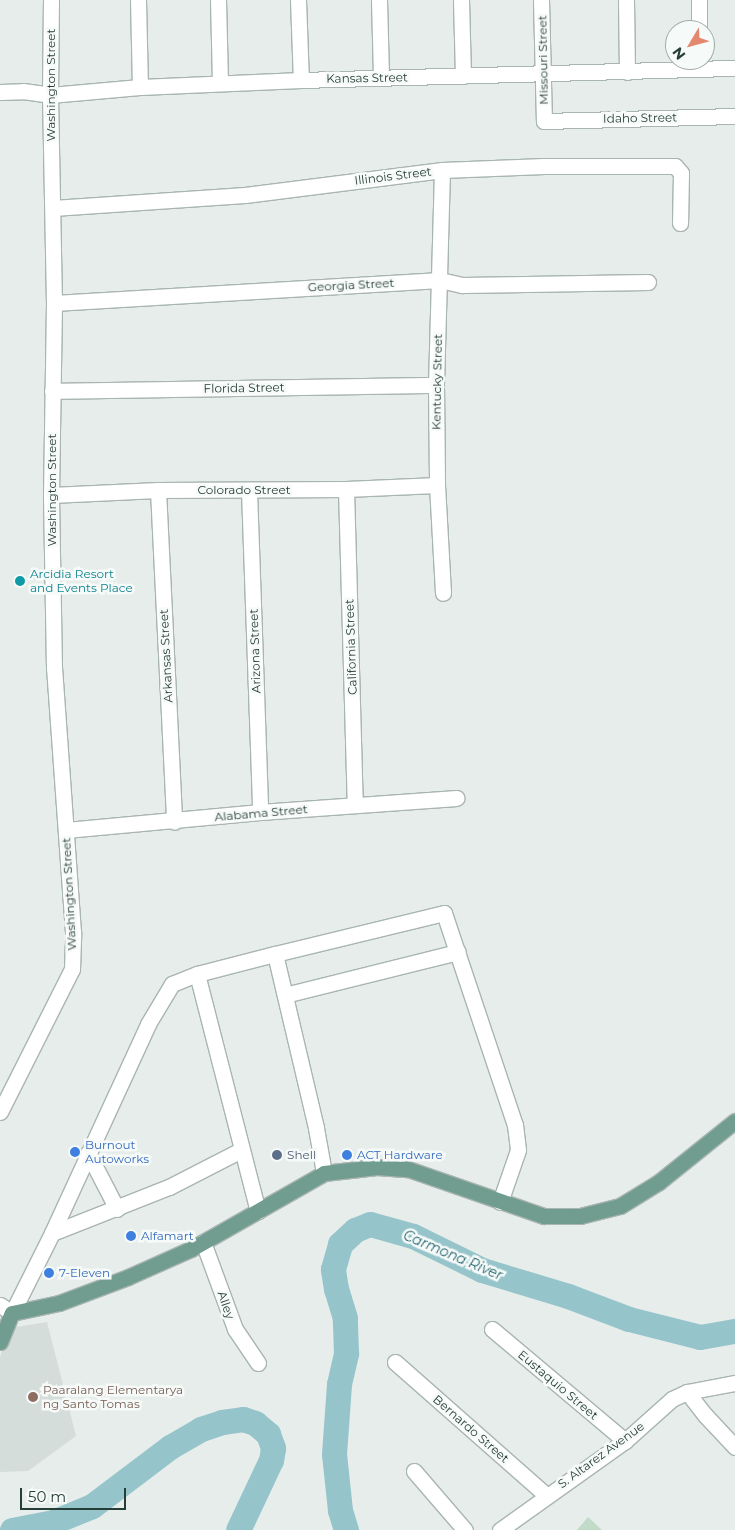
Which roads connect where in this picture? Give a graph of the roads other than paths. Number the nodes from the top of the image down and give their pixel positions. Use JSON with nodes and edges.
{"nodes":[{"id":1,"x":51,"y":0,"type":"edge"},
{"id":2,"x":138,"y":0,"type":"edge"},
{"id":3,"x":218,"y":0,"type":"edge"},
{"id":4,"x":298,"y":0,"type":"edge"},
{"id":5,"x":379,"y":0,"type":"edge"},
{"id":6,"x":461,"y":0,"type":"edge"},
{"id":7,"x":541,"y":0,"type":"edge"},
{"id":8,"x":626,"y":0,"type":"edge"},
{"id":9,"x":699,"y":0,"type":"edge"},
{"id":10,"x":699,"y":20,"type":"edge"},
{"id":11,"x":715,"y":66,"type":"edge"},
{"id":12,"x":665,"y":68,"type":"edge"},
{"id":13,"x":735,"y":68,"type":"edge"},
{"id":14,"x":627,"y":72,"type":"junction"},
{"id":15,"x":543,"y":74,"type":"junction"},
{"id":16,"x":463,"y":76,"type":"junction"},
{"id":17,"x":381,"y":78,"type":"junction"},
{"id":18,"x":301,"y":80,"type":"junction"},
{"id":19,"x":220,"y":83,"type":"junction"},
{"id":20,"x":140,"y":87,"type":"junction"},
{"id":21,"x":0,"y":92,"type":"edge"},
{"id":22,"x":50,"y":95,"type":"junction"},
{"id":23,"x":735,"y":116,"type":"edge"},
{"id":24,"x":544,"y":121,"type":"joint"},
{"id":25,"x":442,"y":170,"type":"junction"},
{"id":26,"x":53,"y":208,"type":"junction"},
{"id":27,"x":680,"y":223,"type":"dead end"},
{"id":28,"x":440,"y":280,"type":"junction"},
{"id":29,"x":648,"y":282,"type":"dead end"},
{"id":30,"x":54,"y":303,"type":"junction"},
{"id":31,"x":436,"y":385,"type":"junction"},
{"id":32,"x":52,"y":392,"type":"junction"},
{"id":33,"x":437,"y":485,"type":"junction"},
{"id":34,"x":158,"y":490,"type":"junction"},
{"id":35,"x":249,"y":490,"type":"junction"},
{"id":36,"x":346,"y":490,"type":"junction"},
{"id":37,"x":51,"y":495,"type":"junction"},
{"id":38,"x":443,"y":593,"type":"dead end"},
{"id":39,"x":456,"y":798,"type":"dead end"},
{"id":40,"x":355,"y":804,"type":"junction"},
{"id":41,"x":260,"y":812,"type":"junction"},
{"id":42,"x":174,"y":822,"type":"junction"},
{"id":43,"x":66,"y":830,"type":"junction"},
{"id":44,"x":458,"y":952,"type":"junction"},
{"id":45,"x":275,"y":954,"type":"junction"},
{"id":46,"x":197,"y":974,"type":"junction"},
{"id":47,"x":285,"y":995,"type":"junction"},
{"id":48,"x":0,"y":1112,"type":"edge"},
{"id":49,"x":735,"y":1121,"type":"edge"},
{"id":50,"x":242,"y":1150,"type":"junction"},
{"id":51,"x":88,"y":1153,"type":"junction"},
{"id":52,"x":324,"y":1173,"type":"junction"},
{"id":53,"x":500,"y":1202,"type":"junction"},
{"id":54,"x":117,"y":1209,"type":"junction"},
{"id":55,"x":258,"y":1211,"type":"junction"},
{"id":56,"x":52,"y":1234,"type":"junction"},
{"id":57,"x":203,"y":1242,"type":"junction"},
{"id":58,"x":6,"y":1309,"type":"edge"},
{"id":59,"x":492,"y":1329,"type":"dead end"},
{"id":60,"x":0,"y":1342,"type":"edge"},
{"id":61,"x":396,"y":1362,"type":"dead end"},
{"id":62,"x":258,"y":1363,"type":"dead end"},
{"id":63,"x":735,"y":1383,"type":"edge"},
{"id":64,"x":687,"y":1392,"type":"junction"},
{"id":65,"x":624,"y":1441,"type":"junction"},
{"id":66,"x":735,"y":1447,"type":"edge"},
{"id":67,"x":414,"y":1471,"type":"dead end"},
{"id":68,"x":546,"y":1495,"type":"junction"},
{"id":69,"x":465,"y":1530,"type":"edge"},
{"id":70,"x":500,"y":1530,"type":"edge"}],
"edges":[{"from":1,"to":22,"type":"street","name":"Washington Street"},
{"from":2,"to":20,"type":"street"},
{"from":3,"to":19,"type":"street"},
{"from":4,"to":18,"type":"street"},
{"from":5,"to":17,"type":"street"},
{"from":6,"to":16,"type":"street"},
{"from":7,"to":15,"type":"street","name":"Missouri Street"},
{"from":8,"to":14,"type":"street"},
{"from":9,"to":10,"type":"street"},
{"from":11,"to":13,"type":"street","name":"Kansas Street"},
{"from":12,"to":14,"type":"street","name":"Kansas Street"},
{"from":14,"to":15,"type":"street","name":"Kansas Street"},
{"from":15,"to":16,"type":"street","name":"Kansas Street"},
{"from":15,"to":24,"type":"street","name":"Missouri Street"},
{"from":16,"to":17,"type":"street","name":"Kansas Street"},
{"from":17,"to":18,"type":"street","name":"Kansas Street"},
{"from":18,"to":19,"type":"street","name":"Kansas Street"},
{"from":19,"to":20,"type":"street","name":"Kansas Street"},
{"from":20,"to":22,"type":"street","name":"Kansas Street"},
{"from":21,"to":22,"type":"street","name":"Kansas Street"},
{"from":22,"to":26,"type":"street","name":"Washington Street"},
{"from":23,"to":24,"type":"street","name":"Idaho Street"},
{"from":25,"to":26,"type":"street","name":"Illinois Street"},
{"from":25,"to":27,"type":"street","name":"Illinois Street"},
{"from":25,"to":28,"type":"street","name":"Kentucky Street"},
{"from":26,"to":30,"type":"street","name":"Washington Street"},
{"from":28,"to":29,"type":"street","name":"Georgia Street"},
{"from":28,"to":30,"type":"street","name":"Georgia Street"},
{"from":28,"to":31,"type":"street","name":"Kentucky Street"},
{"from":30,"to":32,"type":"street","name":"Washington Street"},
{"from":31,"to":32,"type":"street","name":"Florida Street"},
{"from":31,"to":33,"type":"street","name":"Kentucky Street"},
{"from":32,"to":37,"type":"street","name":"Washington Street"},
{"from":33,"to":36,"type":"street","name":"Colorado Street"},
{"from":33,"to":38,"type":"street","name":"Kentucky Street"},
{"from":34,"to":35,"type":"street","name":"Colorado Street"},
{"from":34,"to":37,"type":"street","name":"Colorado Street"},
{"from":34,"to":42,"type":"street","name":"Arkansas Street"},
{"from":35,"to":36,"type":"street","name":"Colorado Street"},
{"from":35,"to":41,"type":"street","name":"Arizona Street"},
{"from":36,"to":40,"type":"street","name":"California Street"},
{"from":37,"to":43,"type":"street","name":"Washington Street"},
{"from":39,"to":40,"type":"street","name":"Alabama Street"},
{"from":40,"to":41,"type":"street","name":"Alabama Street"},
{"from":41,"to":42,"type":"street","name":"Alabama Street"},
{"from":42,"to":43,"type":"street","name":"Alabama Street"},
{"from":43,"to":48,"type":"street","name":"Washington Street"},
{"from":44,"to":45,"type":"street"},
{"from":44,"to":47,"type":"street"},
{"from":44,"to":53,"type":"street"},
{"from":45,"to":46,"type":"street"},
{"from":45,"to":47,"type":"street"},
{"from":46,"to":50,"type":"street"},
{"from":46,"to":51,"type":"street"},
{"from":47,"to":52,"type":"street"},
{"from":49,"to":53,"type":"main road"},
{"from":50,"to":54,"type":"street"},
{"from":50,"to":55,"type":"street"},
{"from":51,"to":54,"type":"street"},
{"from":51,"to":56,"type":"street"},
{"from":52,"to":53,"type":"main road"},
{"from":52,"to":55,"type":"main road"},
{"from":54,"to":56,"type":"street"},
{"from":55,"to":57,"type":"main road"},
{"from":56,"to":58,"type":"street"},
{"from":57,"to":58,"type":"main road"},
{"from":57,"to":62,"type":"street","name":"Alley"},
{"from":58,"to":60,"type":"main road"},
{"from":59,"to":65,"type":"street","name":"Eustaquio Street"},
{"from":61,"to":68,"type":"street","name":"Bernardo Street"},
{"from":63,"to":64,"type":"street","name":"S. Altarez Avenue"},
{"from":64,"to":65,"type":"street","name":"S. Altarez Avenue"},
{"from":64,"to":66,"type":"street"},
{"from":65,"to":68,"type":"street","name":"S. Altarez Avenue"},
{"from":67,"to":69,"type":"street"},
{"from":68,"to":70,"type":"street","name":"S. Altarez Avenue"}]}
